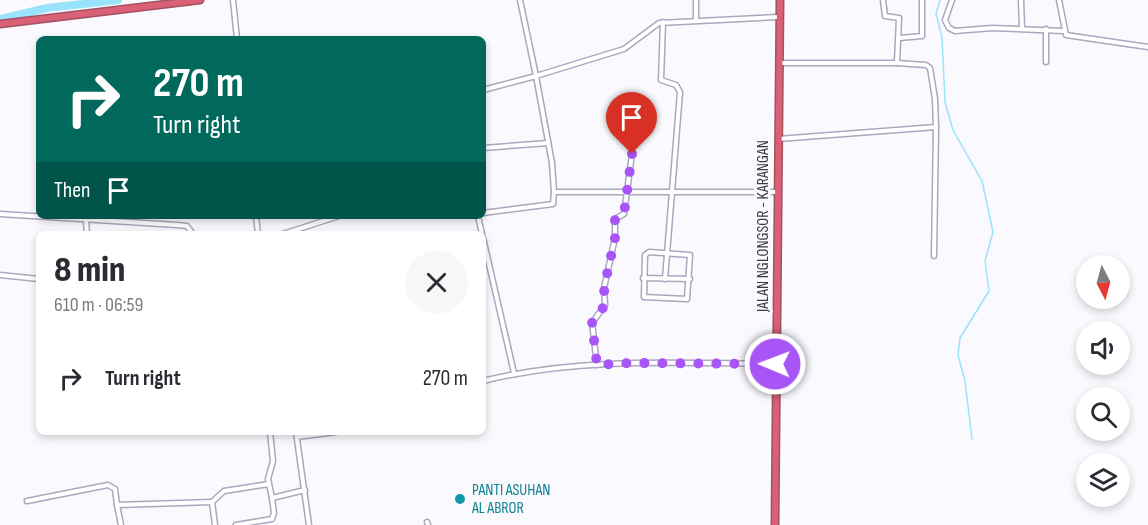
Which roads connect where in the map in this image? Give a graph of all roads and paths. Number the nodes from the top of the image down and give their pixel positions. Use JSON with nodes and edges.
{"nodes":[{"id":1,"x":200,"y":0,"type":"edge"},
{"id":2,"x":233,"y":0,"type":"edge"},
{"id":3,"x":520,"y":0,"type":"edge"},
{"id":4,"x":696,"y":0,"type":"edge"},
{"id":5,"x":780,"y":0,"type":"edge"},
{"id":6,"x":883,"y":0,"type":"edge"},
{"id":7,"x":922,"y":0,"type":"edge"},
{"id":8,"x":952,"y":0,"type":"edge"},
{"id":9,"x":1021,"y":0,"type":"edge"},
{"id":10,"x":1059,"y":0,"type":"edge"},
{"id":11,"x":133,"y":4,"type":"edge"},
{"id":12,"x":779,"y":17,"type":"junction"},
{"id":13,"x":696,"y":20,"type":"junction"},
{"id":14,"x":663,"y":22,"type":"junction"},
{"id":15,"x":0,"y":24,"type":"edge"},
{"id":16,"x":1022,"y":28,"type":"junction"},
{"id":17,"x":1046,"y":29,"type":"junction"},
{"id":18,"x":1063,"y":31,"type":"junction"},
{"id":19,"x":237,"y":36,"type":"edge"},
{"id":20,"x":899,"y":38,"type":"junction"},
{"id":21,"x":1148,"y":46,"type":"edge"},
{"id":22,"x":1046,"y":62,"type":"dead end"},
{"id":23,"x":779,"y":63,"type":"junction"},
{"id":24,"x":897,"y":63,"type":"junction"},
{"id":25,"x":536,"y":76,"type":"junction"},
{"id":26,"x":486,"y":89,"type":"edge"},
{"id":27,"x":936,"y":127,"type":"junction"},
{"id":28,"x":777,"y":139,"type":"junction"},
{"id":29,"x":548,"y":143,"type":"junction"},
{"id":30,"x":486,"y":148,"type":"edge"},
{"id":31,"x":632,"y":154,"type":"dead end"},
{"id":32,"x":627,"y":191,"type":"junction"},
{"id":33,"x":554,"y":192,"type":"junction"},
{"id":34,"x":672,"y":192,"type":"junction"},
{"id":35,"x":777,"y":192,"type":"junction"},
{"id":36,"x":486,"y":213,"type":"edge"},
{"id":37,"x":0,"y":214,"type":"edge"},
{"id":38,"x":36,"y":217,"type":"edge"},
{"id":39,"x":72,"y":219,"type":"edge"},
{"id":40,"x":330,"y":219,"type":"edge"},
{"id":41,"x":86,"y":220,"type":"junction"},
{"id":42,"x":87,"y":231,"type":"edge"},
{"id":43,"x":192,"y":231,"type":"edge"},
{"id":44,"x":293,"y":231,"type":"edge"},
{"id":45,"x":667,"y":252,"type":"junction"},
{"id":46,"x":934,"y":256,"type":"dead end"},
{"id":47,"x":486,"y":261,"type":"edge"},
{"id":48,"x":0,"y":275,"type":"edge"},
{"id":49,"x":643,"y":278,"type":"junction"},
{"id":50,"x":36,"y":279,"type":"edge"},
{"id":51,"x":665,"y":279,"type":"junction"},
{"id":52,"x":690,"y":279,"type":"junction"},
{"id":53,"x":775,"y":364,"type":"junction"},
{"id":54,"x":597,"y":365,"type":"junction"},
{"id":55,"x":514,"y":373,"type":"junction"},
{"id":56,"x":486,"y":380,"type":"edge"},
{"id":57,"x":270,"y":435,"type":"edge"},
{"id":58,"x":296,"y":435,"type":"edge"},
{"id":59,"x":269,"y":484,"type":"junction"},
{"id":60,"x":305,"y":490,"type":"junction"},
{"id":61,"x":272,"y":498,"type":"junction"},
{"id":62,"x":27,"y":501,"type":"dead end"},
{"id":63,"x":212,"y":502,"type":"junction"},
{"id":64,"x":117,"y":505,"type":"junction"},
{"id":65,"x":121,"y":525,"type":"edge"},
{"id":66,"x":215,"y":525,"type":"edge"},
{"id":67,"x":236,"y":525,"type":"edge"},
{"id":68,"x":309,"y":525,"type":"edge"},
{"id":69,"x":775,"y":525,"type":"edge"}],
"edges":[{"from":1,"to":11,"type":"highway"},
{"from":2,"to":19,"type":"street"},
{"from":3,"to":25,"type":"street"},
{"from":4,"to":13,"type":"street"},
{"from":5,"to":12,"type":"highway","name":"JALAN NGLONGSOR - KARANGAN"},
{"from":6,"to":20,"type":"street"},
{"from":7,"to":20,"type":"street"},
{"from":8,"to":16,"type":"street"},
{"from":9,"to":16,"type":"street"},
{"from":10,"to":18,"type":"street"},
{"from":11,"to":15,"type":"highway"},
{"from":12,"to":13,"type":"street"},
{"from":12,"to":23,"type":"highway","name":"JALAN NGLONGSOR - KARANGAN"},
{"from":13,"to":14,"type":"street"},
{"from":14,"to":25,"type":"street"},
{"from":14,"to":34,"type":"street"},
{"from":16,"to":17,"type":"street"},
{"from":17,"to":18,"type":"street"},
{"from":17,"to":22,"type":"street"},
{"from":18,"to":21,"type":"street"},
{"from":20,"to":24,"type":"street"},
{"from":23,"to":24,"type":"street"},
{"from":23,"to":28,"type":"highway","name":"JALAN NGLONGSOR - KARANGAN"},
{"from":24,"to":27,"type":"street"},
{"from":25,"to":26,"type":"street"},
{"from":25,"to":29,"type":"street"},
{"from":27,"to":28,"type":"street"},
{"from":27,"to":46,"type":"street"},
{"from":28,"to":35,"type":"highway","name":"JALAN NGLONGSOR - KARANGAN"},
{"from":29,"to":30,"type":"street"},
{"from":29,"to":33,"type":"street"},
{"from":31,"to":32,"type":"street"},
{"from":32,"to":33,"type":"street"},
{"from":32,"to":34,"type":"street"},
{"from":32,"to":54,"type":"street"},
{"from":33,"to":36,"type":"street"},
{"from":34,"to":35,"type":"street"},
{"from":34,"to":45,"type":"street"},
{"from":35,"to":53,"type":"highway","name":"JALAN NGLONGSOR - KARANGAN"},
{"from":37,"to":38,"type":"street"},
{"from":39,"to":41,"type":"street"},
{"from":40,"to":44,"type":"street"},
{"from":41,"to":42,"type":"street"},
{"from":41,"to":43,"type":"street"},
{"from":45,"to":49,"type":"street"},
{"from":45,"to":51,"type":"street"},
{"from":45,"to":52,"type":"street"},
{"from":47,"to":55,"type":"street"},
{"from":48,"to":50,"type":"street"},
{"from":49,"to":51,"type":"street"},
{"from":49,"to":52,"type":"street"},
{"from":51,"to":52,"type":"street"},
{"from":53,"to":54,"type":"street"},
{"from":53,"to":69,"type":"highway","name":"JALAN NGLONGSOR - KARANGAN"},
{"from":54,"to":55,"type":"street"},
{"from":55,"to":56,"type":"street"},
{"from":57,"to":59,"type":"street"},
{"from":58,"to":60,"type":"street"},
{"from":59,"to":61,"type":"street"},
{"from":59,"to":63,"type":"street"},
{"from":60,"to":61,"type":"street"},
{"from":60,"to":68,"type":"street"},
{"from":61,"to":67,"type":"street"},
{"from":62,"to":64,"type":"street"},
{"from":63,"to":64,"type":"street"},
{"from":63,"to":66,"type":"street"},
{"from":64,"to":65,"type":"street"}]}
